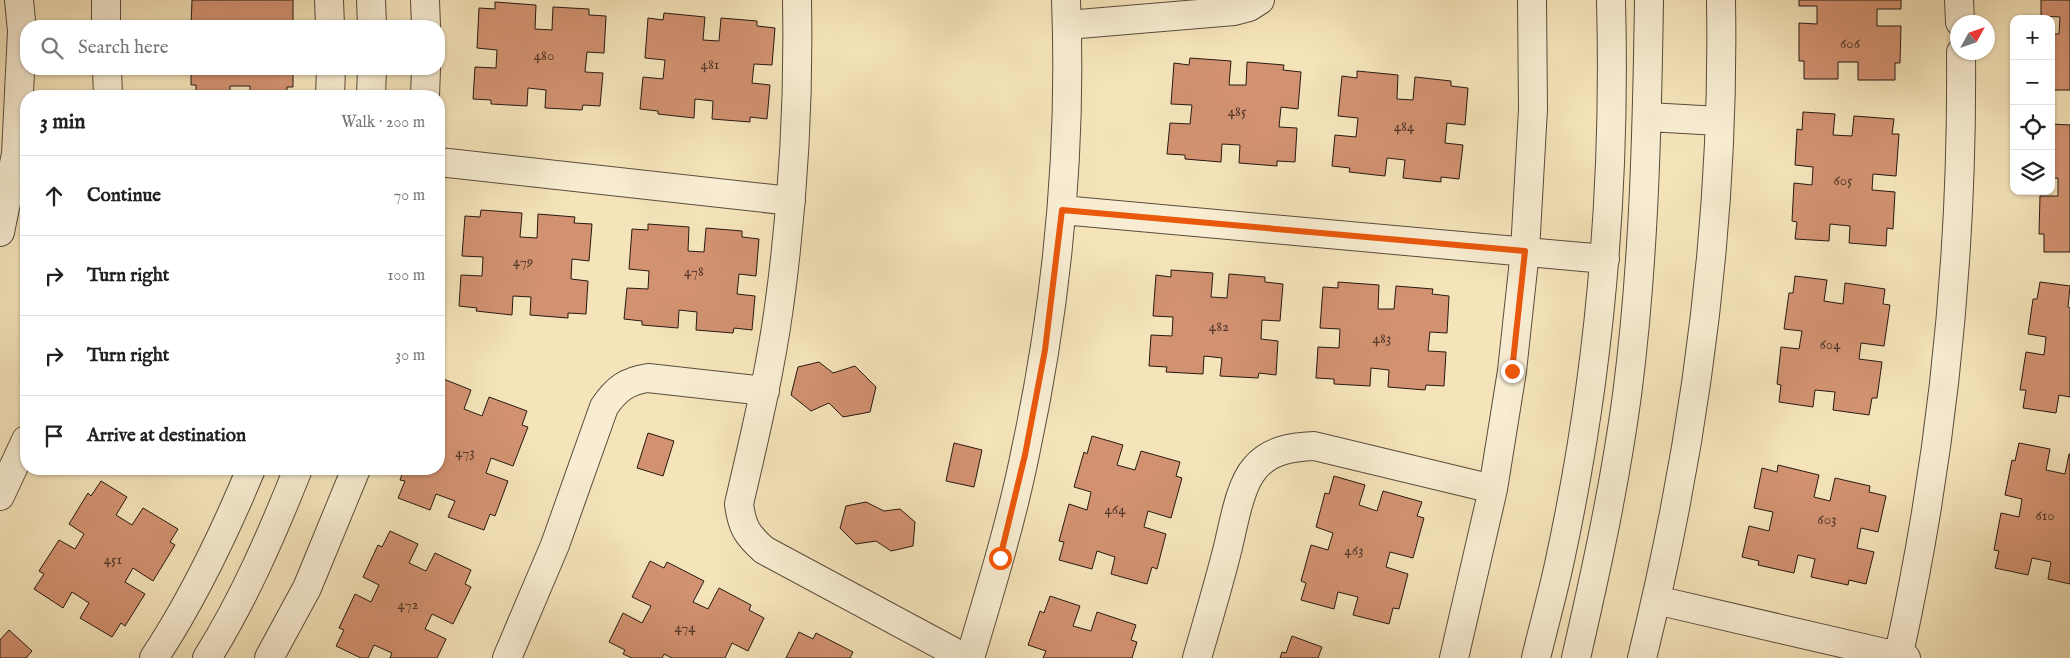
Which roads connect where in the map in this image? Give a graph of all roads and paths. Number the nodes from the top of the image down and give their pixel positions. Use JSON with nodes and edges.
{"nodes":[{"id":1,"x":19,"y":0,"type":"edge"},
{"id":2,"x":106,"y":0,"type":"edge"},
{"id":3,"x":329,"y":0,"type":"edge"},
{"id":4,"x":371,"y":0,"type":"edge"},
{"id":5,"x":425,"y":0,"type":"edge"},
{"id":6,"x":797,"y":0,"type":"edge"},
{"id":7,"x":1260,"y":0,"type":"edge"},
{"id":8,"x":1532,"y":0,"type":"edge"},
{"id":9,"x":1611,"y":0,"type":"edge"},
{"id":10,"x":1648,"y":0,"type":"edge"},
{"id":11,"x":1721,"y":0,"type":"edge"},
{"id":12,"x":1959,"y":0,"type":"edge"},
{"id":13,"x":1067,"y":13,"type":"edge"},
{"id":14,"x":1960,"y":15,"type":"edge"},
{"id":15,"x":21,"y":20,"type":"edge"},
{"id":16,"x":106,"y":20,"type":"edge"},
{"id":17,"x":330,"y":20,"type":"edge"},
{"id":18,"x":372,"y":20,"type":"edge"},
{"id":19,"x":426,"y":20,"type":"edge"},
{"id":20,"x":1961,"y":60,"type":"edge"},
{"id":21,"x":20,"y":72,"type":"edge"},
{"id":22,"x":108,"y":75,"type":"edge"},
{"id":23,"x":331,"y":75,"type":"edge"},
{"id":24,"x":372,"y":75,"type":"edge"},
{"id":25,"x":426,"y":75,"type":"edge"},
{"id":26,"x":108,"y":90,"type":"edge"},
{"id":27,"x":330,"y":90,"type":"edge"},
{"id":28,"x":371,"y":90,"type":"edge"},
{"id":29,"x":425,"y":90,"type":"edge"},
{"id":30,"x":1648,"y":117,"type":"junction"},
{"id":31,"x":1719,"y":121,"type":"junction"},
{"id":32,"x":445,"y":163,"type":"edge"},
{"id":33,"x":791,"y":201,"type":"junction"},
{"id":34,"x":1062,"y":210,"type":"junction"},
{"id":35,"x":0,"y":232,"type":"edge"},
{"id":36,"x":1525,"y":251,"type":"junction"},
{"id":37,"x":1605,"y":259,"type":"junction"},
{"id":38,"x":765,"y":391,"type":"junction"},
{"id":39,"x":20,"y":453,"type":"edge"},
{"id":40,"x":249,"y":475,"type":"edge"},
{"id":41,"x":296,"y":475,"type":"edge"},
{"id":42,"x":354,"y":475,"type":"edge"},
{"id":43,"x":1493,"y":489,"type":"junction"},
{"id":44,"x":0,"y":496,"type":"edge"},
{"id":45,"x":1656,"y":600,"type":"junction"},
{"id":46,"x":1901,"y":657,"type":"edge"},
{"id":47,"x":154,"y":658,"type":"edge"},
{"id":48,"x":207,"y":658,"type":"edge"},
{"id":49,"x":269,"y":658,"type":"edge"},
{"id":50,"x":507,"y":658,"type":"edge"},
{"id":51,"x":966,"y":658,"type":"edge"},
{"id":52,"x":970,"y":658,"type":"edge"},
{"id":53,"x":1196,"y":658,"type":"edge"},
{"id":54,"x":1454,"y":658,"type":"edge"},
{"id":55,"x":1536,"y":658,"type":"edge"},
{"id":56,"x":1576,"y":658,"type":"edge"},
{"id":57,"x":1642,"y":658,"type":"edge"}],
"edges":[{"from":1,"to":15,"type":"street"},
{"from":2,"to":16,"type":"street"},
{"from":3,"to":17,"type":"street"},
{"from":4,"to":18,"type":"street"},
{"from":5,"to":19,"type":"street"},
{"from":6,"to":33,"type":"street"},
{"from":7,"to":13,"type":"street"},
{"from":8,"to":36,"type":"street"},
{"from":9,"to":37,"type":"street"},
{"from":10,"to":30,"type":"street"},
{"from":11,"to":31,"type":"street"},
{"from":12,"to":14,"type":"street"},
{"from":13,"to":34,"type":"street"},
{"from":20,"to":46,"type":"street"},
{"from":21,"to":35,"type":"street"},
{"from":22,"to":26,"type":"street"},
{"from":23,"to":27,"type":"street"},
{"from":24,"to":28,"type":"street"},
{"from":25,"to":29,"type":"street"},
{"from":30,"to":31,"type":"street"},
{"from":30,"to":56,"type":"street"},
{"from":31,"to":45,"type":"street"},
{"from":32,"to":33,"type":"street"},
{"from":33,"to":38,"type":"street"},
{"from":34,"to":36,"type":"street"},
{"from":34,"to":52,"type":"street"},
{"from":36,"to":37,"type":"street"},
{"from":36,"to":43,"type":"street"},
{"from":37,"to":55,"type":"street"},
{"from":38,"to":50,"type":"street"},
{"from":38,"to":51,"type":"street"},
{"from":39,"to":44,"type":"street"},
{"from":40,"to":47,"type":"street"},
{"from":41,"to":48,"type":"street"},
{"from":42,"to":49,"type":"street"},
{"from":43,"to":53,"type":"street"},
{"from":43,"to":54,"type":"street"},
{"from":45,"to":46,"type":"street"},
{"from":45,"to":57,"type":"street"}]}
